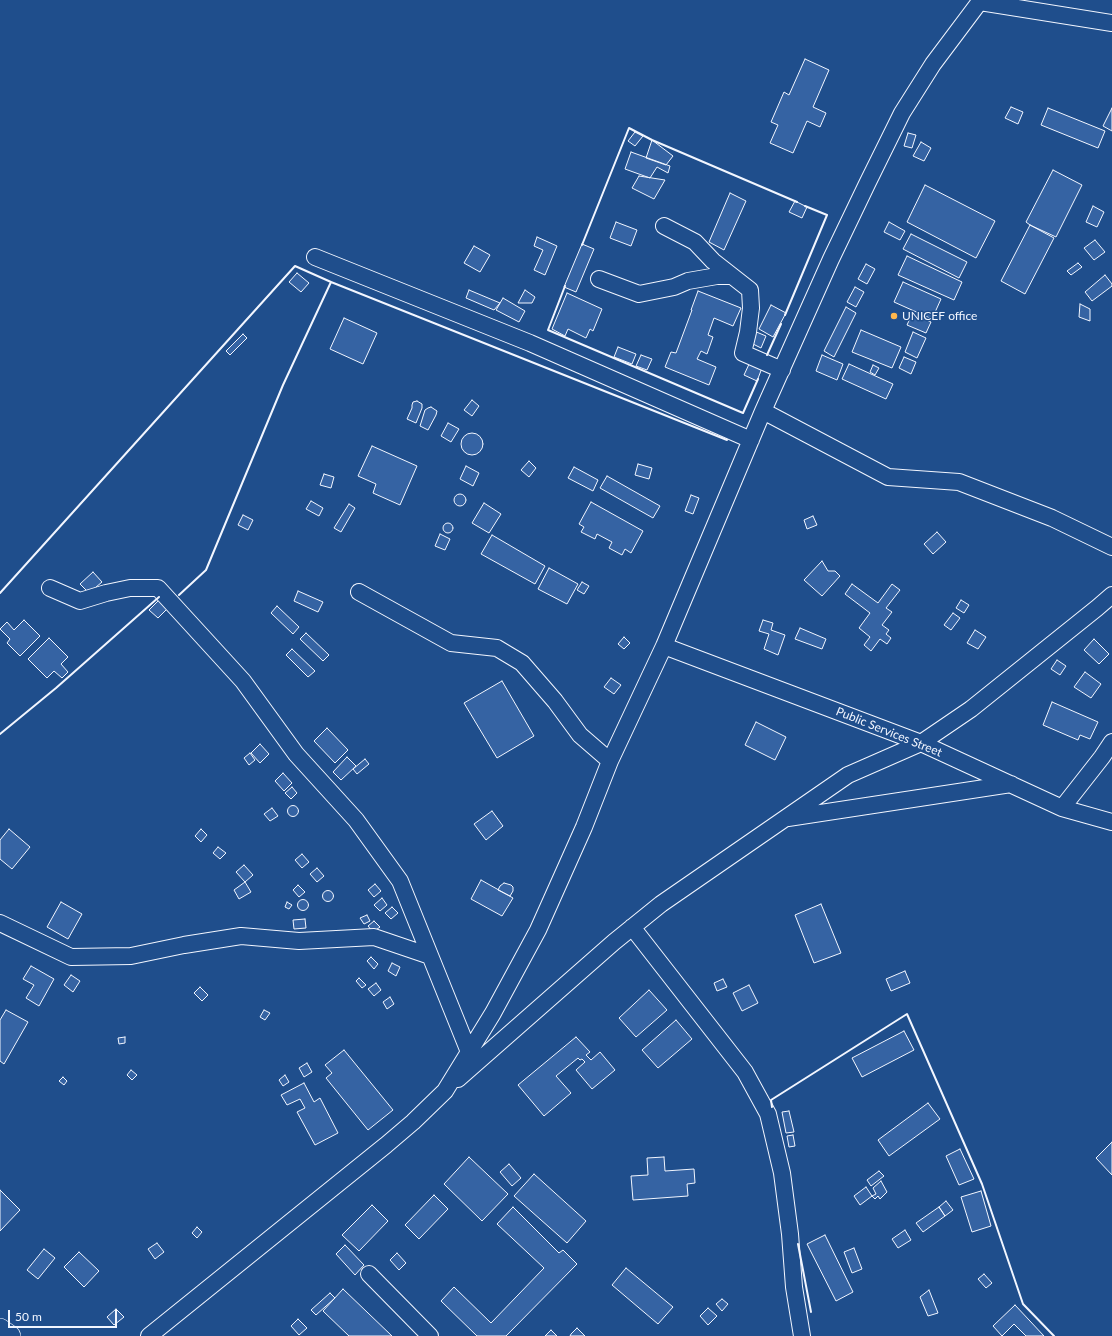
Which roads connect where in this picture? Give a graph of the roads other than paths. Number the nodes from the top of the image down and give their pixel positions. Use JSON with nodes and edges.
{"nodes":[{"id":1,"x":980,"y":1,"type":"edge"},
{"id":2,"x":1112,"y":23,"type":"edge"},
{"id":3,"x":664,"y":226,"type":"dead end"},
{"id":4,"x":314,"y":257,"type":"dead end"},
{"id":5,"x":731,"y":276,"type":"junction"},
{"id":6,"x":599,"y":279,"type":"dead end"},
{"id":7,"x":782,"y":370,"type":"junction"},
{"id":8,"x":763,"y":411,"type":"junction"},
{"id":9,"x":751,"y":440,"type":"junction"},
{"id":10,"x":1112,"y":547,"type":"edge"},
{"id":11,"x":50,"y":588,"type":"dead end"},
{"id":12,"x":359,"y":592,"type":"dead end"},
{"id":13,"x":1112,"y":595,"type":"edge"},
{"id":14,"x":664,"y":646,"type":"junction"},
{"id":15,"x":1112,"y":742,"type":"edge"},
{"id":16,"x":921,"y":743,"type":"junction"},
{"id":17,"x":610,"y":761,"type":"junction"},
{"id":18,"x":1011,"y":784,"type":"junction"},
{"id":19,"x":1062,"y":808,"type":"junction"},
{"id":20,"x":785,"y":818,"type":"junction"},
{"id":21,"x":1112,"y":822,"type":"edge"},
{"id":22,"x":0,"y":923,"type":"edge"},
{"id":23,"x":632,"y":928,"type":"junction"},
{"id":24,"x":430,"y":956,"type":"junction"},
{"id":25,"x":469,"y":1052,"type":"junction"},
{"id":26,"x":445,"y":1091,"type":"junction"},
{"id":27,"x":369,"y":1274,"type":"dead end"},
{"id":28,"x":0,"y":1330,"type":"edge"},
{"id":29,"x":10,"y":1336,"type":"edge"},
{"id":30,"x":148,"y":1336,"type":"edge"},
{"id":31,"x":430,"y":1336,"type":"edge"},
{"id":32,"x":802,"y":1336,"type":"edge"}],
"edges":[{"from":1,"to":2,"type":"street"},
{"from":1,"to":7,"type":"street"},
{"from":3,"to":5,"type":"street"},
{"from":4,"to":9,"type":"street"},
{"from":5,"to":6,"type":"street"},
{"from":5,"to":7,"type":"street"},
{"from":7,"to":8,"type":"street"},
{"from":8,"to":9,"type":"street"},
{"from":8,"to":10,"type":"street"},
{"from":9,"to":14,"type":"street"},
{"from":11,"to":24,"type":"street"},
{"from":12,"to":17,"type":"street"},
{"from":13,"to":16,"type":"street"},
{"from":14,"to":16,"type":"street","name":"Public Services Street"},
{"from":14,"to":17,"type":"street"},
{"from":15,"to":19,"type":"street"},
{"from":16,"to":18,"type":"street","name":"Public Services Street"},
{"from":16,"to":20,"type":"street"},
{"from":17,"to":25,"type":"street"},
{"from":18,"to":19,"type":"street","name":"Public Services Street"},
{"from":18,"to":20,"type":"street"},
{"from":19,"to":21,"type":"street","name":"Public Services Street"},
{"from":20,"to":23,"type":"street"},
{"from":22,"to":24,"type":"street"},
{"from":23,"to":26,"type":"street"},
{"from":23,"to":32,"type":"street"},
{"from":24,"to":25,"type":"street"},
{"from":25,"to":26,"type":"street"},
{"from":26,"to":30,"type":"street"},
{"from":27,"to":31,"type":"street"},
{"from":28,"to":29,"type":"main road"}]}
